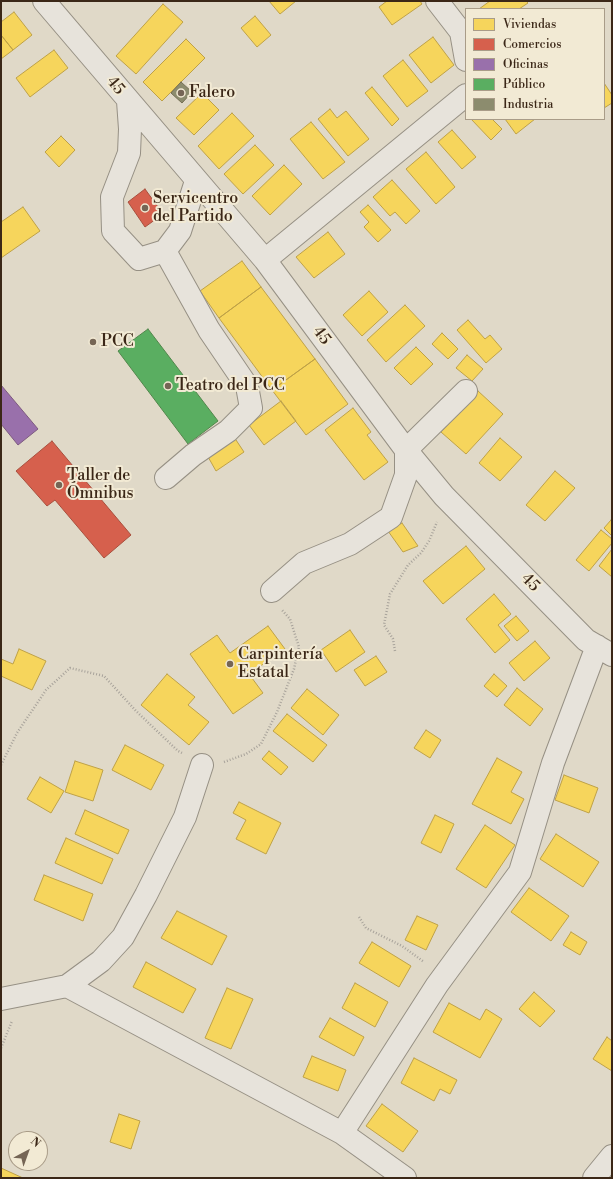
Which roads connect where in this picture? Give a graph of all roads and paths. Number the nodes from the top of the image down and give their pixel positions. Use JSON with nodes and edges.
{"nodes":[{"id":1,"x":44,"y":1,"type":"edge"},
{"id":2,"x":438,"y":1,"type":"edge"},
{"id":3,"x":465,"y":53,"type":"edge"},
{"id":4,"x":465,"y":96,"type":"edge"},
{"id":5,"x":128,"y":101,"type":"junction"},
{"id":6,"x":196,"y":181,"type":"junction"},
{"id":7,"x":165,"y":251,"type":"junction"},
{"id":8,"x":265,"y":260,"type":"junction"},
{"id":9,"x":466,"y":391,"type":"dead end"},
{"id":10,"x":406,"y":450,"type":"junction"},
{"id":11,"x":166,"y":478,"type":"dead end"},
{"id":12,"x":444,"y":496,"type":"junction"},
{"id":13,"x":272,"y":591,"type":"joint"},
{"id":14,"x":395,"y":651,"type":"dead end"},
{"id":15,"x":605,"y":651,"type":"edge"},
{"id":16,"x":1,"y":765,"type":"edge"},
{"id":17,"x":202,"y":765,"type":"junction"},
{"id":18,"x":359,"y":917,"type":"dead end"},
{"id":19,"x":67,"y":986,"type":"junction"},
{"id":20,"x":437,"y":986,"type":"junction"},
{"id":21,"x":1,"y":999,"type":"edge"},
{"id":22,"x":342,"y":1133,"type":"junction"},
{"id":23,"x":612,"y":1156,"type":"edge"},
{"id":24,"x":404,"y":1178,"type":"edge"},
{"id":25,"x":594,"y":1178,"type":"edge"}],
"edges":[{"from":1,"to":5,"type":"street","name":"45"},
{"from":2,"to":3,"type":"street"},
{"from":4,"to":8,"type":"street"},
{"from":5,"to":6,"type":"street","name":"45"},
{"from":5,"to":7,"type":"street"},
{"from":6,"to":7,"type":"street"},
{"from":6,"to":8,"type":"street","name":"45"},
{"from":7,"to":11,"type":"street"},
{"from":8,"to":10,"type":"street","name":"45"},
{"from":9,"to":10,"type":"street"},
{"from":10,"to":12,"type":"street","name":"45"},
{"from":10,"to":13,"type":"street"},
{"from":12,"to":14,"type":"path"},
{"from":12,"to":15,"type":"street","name":"45"},
{"from":13,"to":17,"type":"path"},
{"from":15,"to":20,"type":"street"},
{"from":16,"to":17,"type":"path"},
{"from":17,"to":19,"type":"street"},
{"from":18,"to":20,"type":"path"},
{"from":19,"to":21,"type":"street"},
{"from":19,"to":22,"type":"street"},
{"from":20,"to":22,"type":"street"},
{"from":22,"to":24,"type":"street"},
{"from":23,"to":25,"type":"street"}]}
